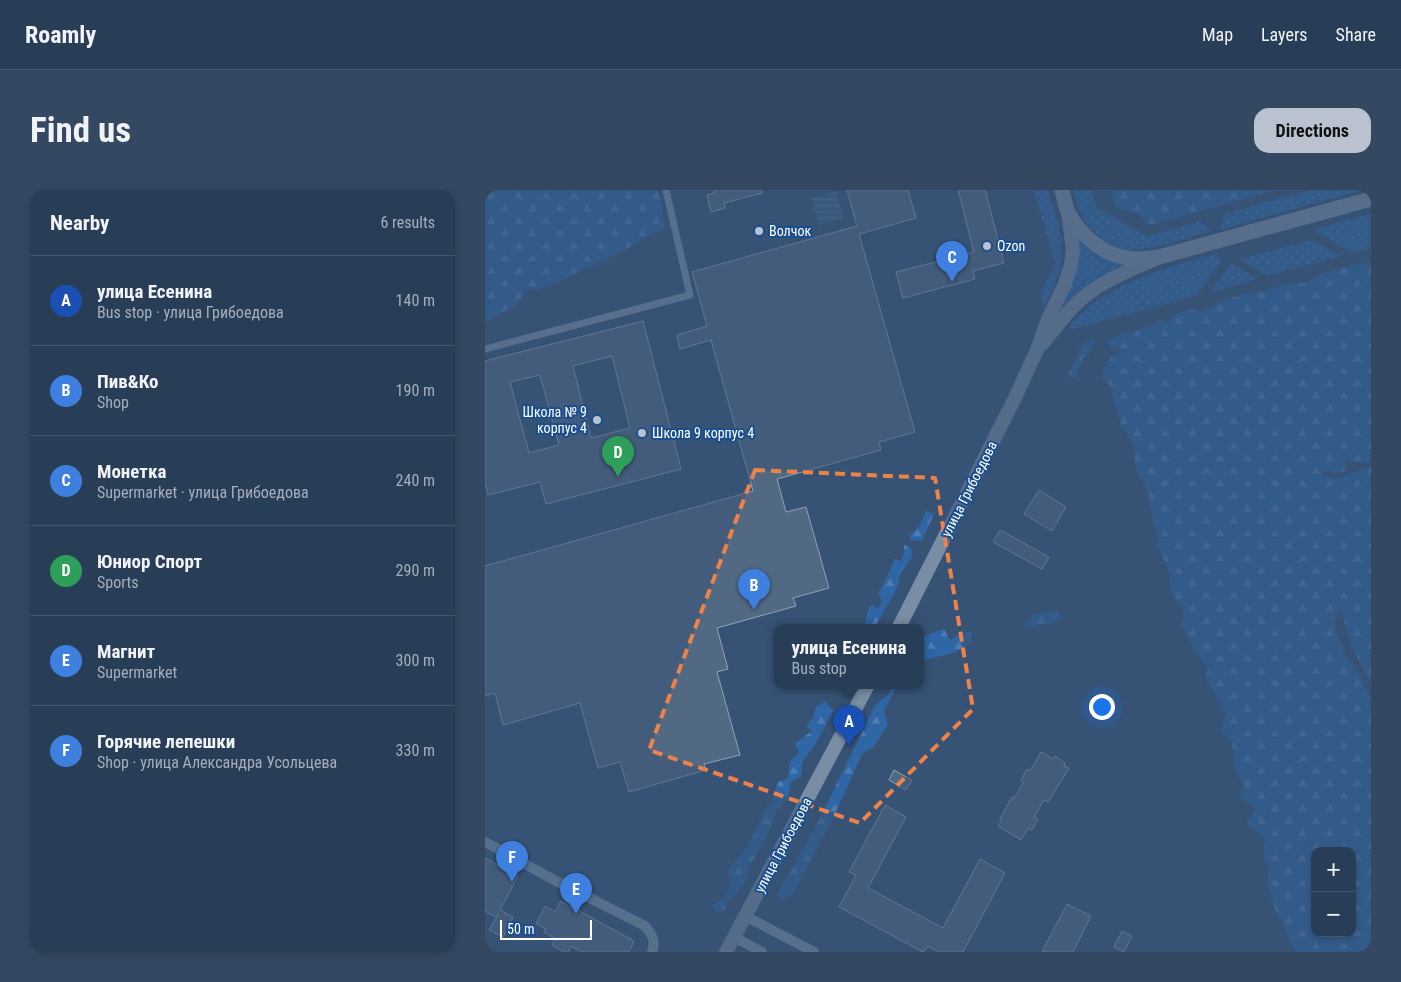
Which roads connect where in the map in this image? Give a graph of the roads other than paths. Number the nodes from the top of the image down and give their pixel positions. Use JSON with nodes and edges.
{"nodes":[{"id":1,"x":666,"y":190,"type":"edge"},
{"id":2,"x":1062,"y":190,"type":"edge"},
{"id":3,"x":1371,"y":199,"type":"edge"},
{"id":4,"x":1068,"y":212,"type":"junction"},
{"id":5,"x":1159,"y":257,"type":"junction"},
{"id":6,"x":485,"y":349,"type":"edge"},
{"id":7,"x":1037,"y":350,"type":"junction"},
{"id":8,"x":901,"y":624,"type":"edge"},
{"id":9,"x":866,"y":689,"type":"edge"},
{"id":10,"x":485,"y":842,"type":"edge"},
{"id":11,"x":745,"y":916,"type":"junction"},
{"id":12,"x":735,"y":937,"type":"junction"},
{"id":13,"x":651,"y":952,"type":"edge"},
{"id":14,"x":726,"y":952,"type":"edge"},
{"id":15,"x":762,"y":952,"type":"edge"},
{"id":16,"x":814,"y":952,"type":"edge"}],
"edges":[{"from":1,"to":6,"type":"street"},
{"from":2,"to":4,"type":"main road"},
{"from":3,"to":5,"type":"main road"},
{"from":4,"to":5,"type":"main road"},
{"from":4,"to":7,"type":"main road"},
{"from":5,"to":7,"type":"main road"},
{"from":7,"to":8,"type":"main road","name":"улица Грибоедова"},
{"from":9,"to":11,"type":"main road","name":"улица Грибоедова"},
{"from":10,"to":13,"type":"street"},
{"from":11,"to":12,"type":"main road","name":"улица Грибоедова"},
{"from":11,"to":16,"type":"street"},
{"from":12,"to":14,"type":"main road","name":"улица Грибоедова"},
{"from":12,"to":15,"type":"street"}]}
